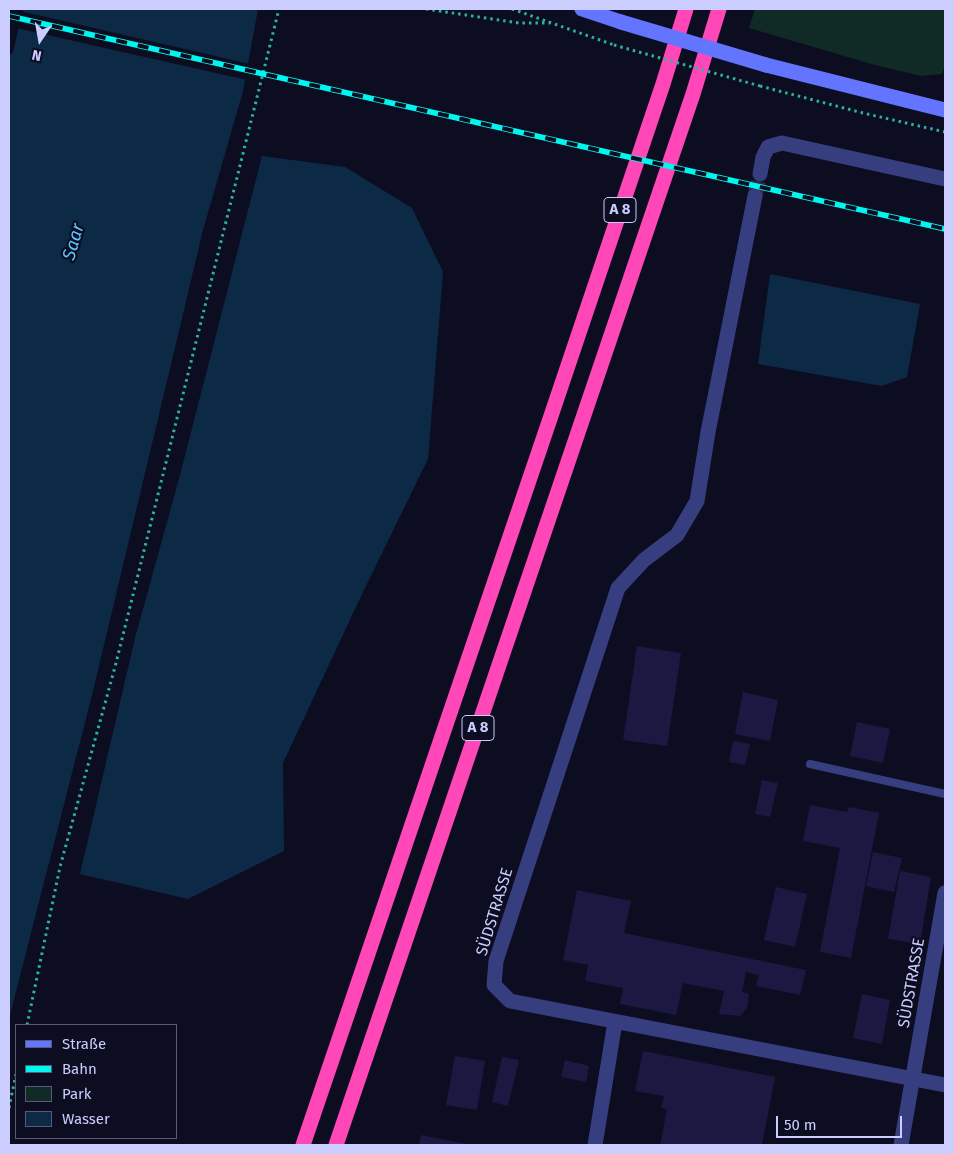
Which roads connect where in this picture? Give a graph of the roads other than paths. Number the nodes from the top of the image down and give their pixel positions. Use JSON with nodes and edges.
{"nodes":[{"id":1,"x":582,"y":9,"type":"edge"},
{"id":2,"x":686,"y":9,"type":"edge"},
{"id":3,"x":719,"y":9,"type":"edge"},
{"id":4,"x":945,"y":110,"type":"edge"},
{"id":5,"x":760,"y":174,"type":"tunnel mouth"},
{"id":6,"x":945,"y":179,"type":"edge"},
{"id":7,"x":755,"y":196,"type":"tunnel mouth"},
{"id":8,"x":810,"y":764,"type":"dead end"},
{"id":9,"x":945,"y":794,"type":"edge"},
{"id":10,"x":945,"y":893,"type":"edge"},
{"id":11,"x":615,"y":1022,"type":"junction"},
{"id":12,"x":913,"y":1079,"type":"junction"},
{"id":13,"x":945,"y":1085,"type":"edge"},
{"id":14,"x":302,"y":1145,"type":"edge"},
{"id":15,"x":336,"y":1145,"type":"edge"},
{"id":16,"x":595,"y":1145,"type":"edge"},
{"id":17,"x":901,"y":1145,"type":"edge"}],
"edges":[{"from":1,"to":4,"type":"main road","bridge":true},
{"from":2,"to":14,"type":"highway","number":"A 8"},
{"from":3,"to":15,"type":"highway","number":"A 8"},
{"from":5,"to":6,"type":"street"},
{"from":7,"to":11,"type":"street","name":"SÜDSTRASSE"},
{"from":8,"to":9,"type":"lane"},
{"from":10,"to":12,"type":"street","name":"SÜDSTRASSE"},
{"from":11,"to":12,"type":"street","name":"SÜDSTRASSE"},
{"from":11,"to":16,"type":"street"},
{"from":12,"to":13,"type":"street","name":"SÜDSTRASSE"},
{"from":12,"to":17,"type":"street","name":"SÜDSTRASSE"}]}
